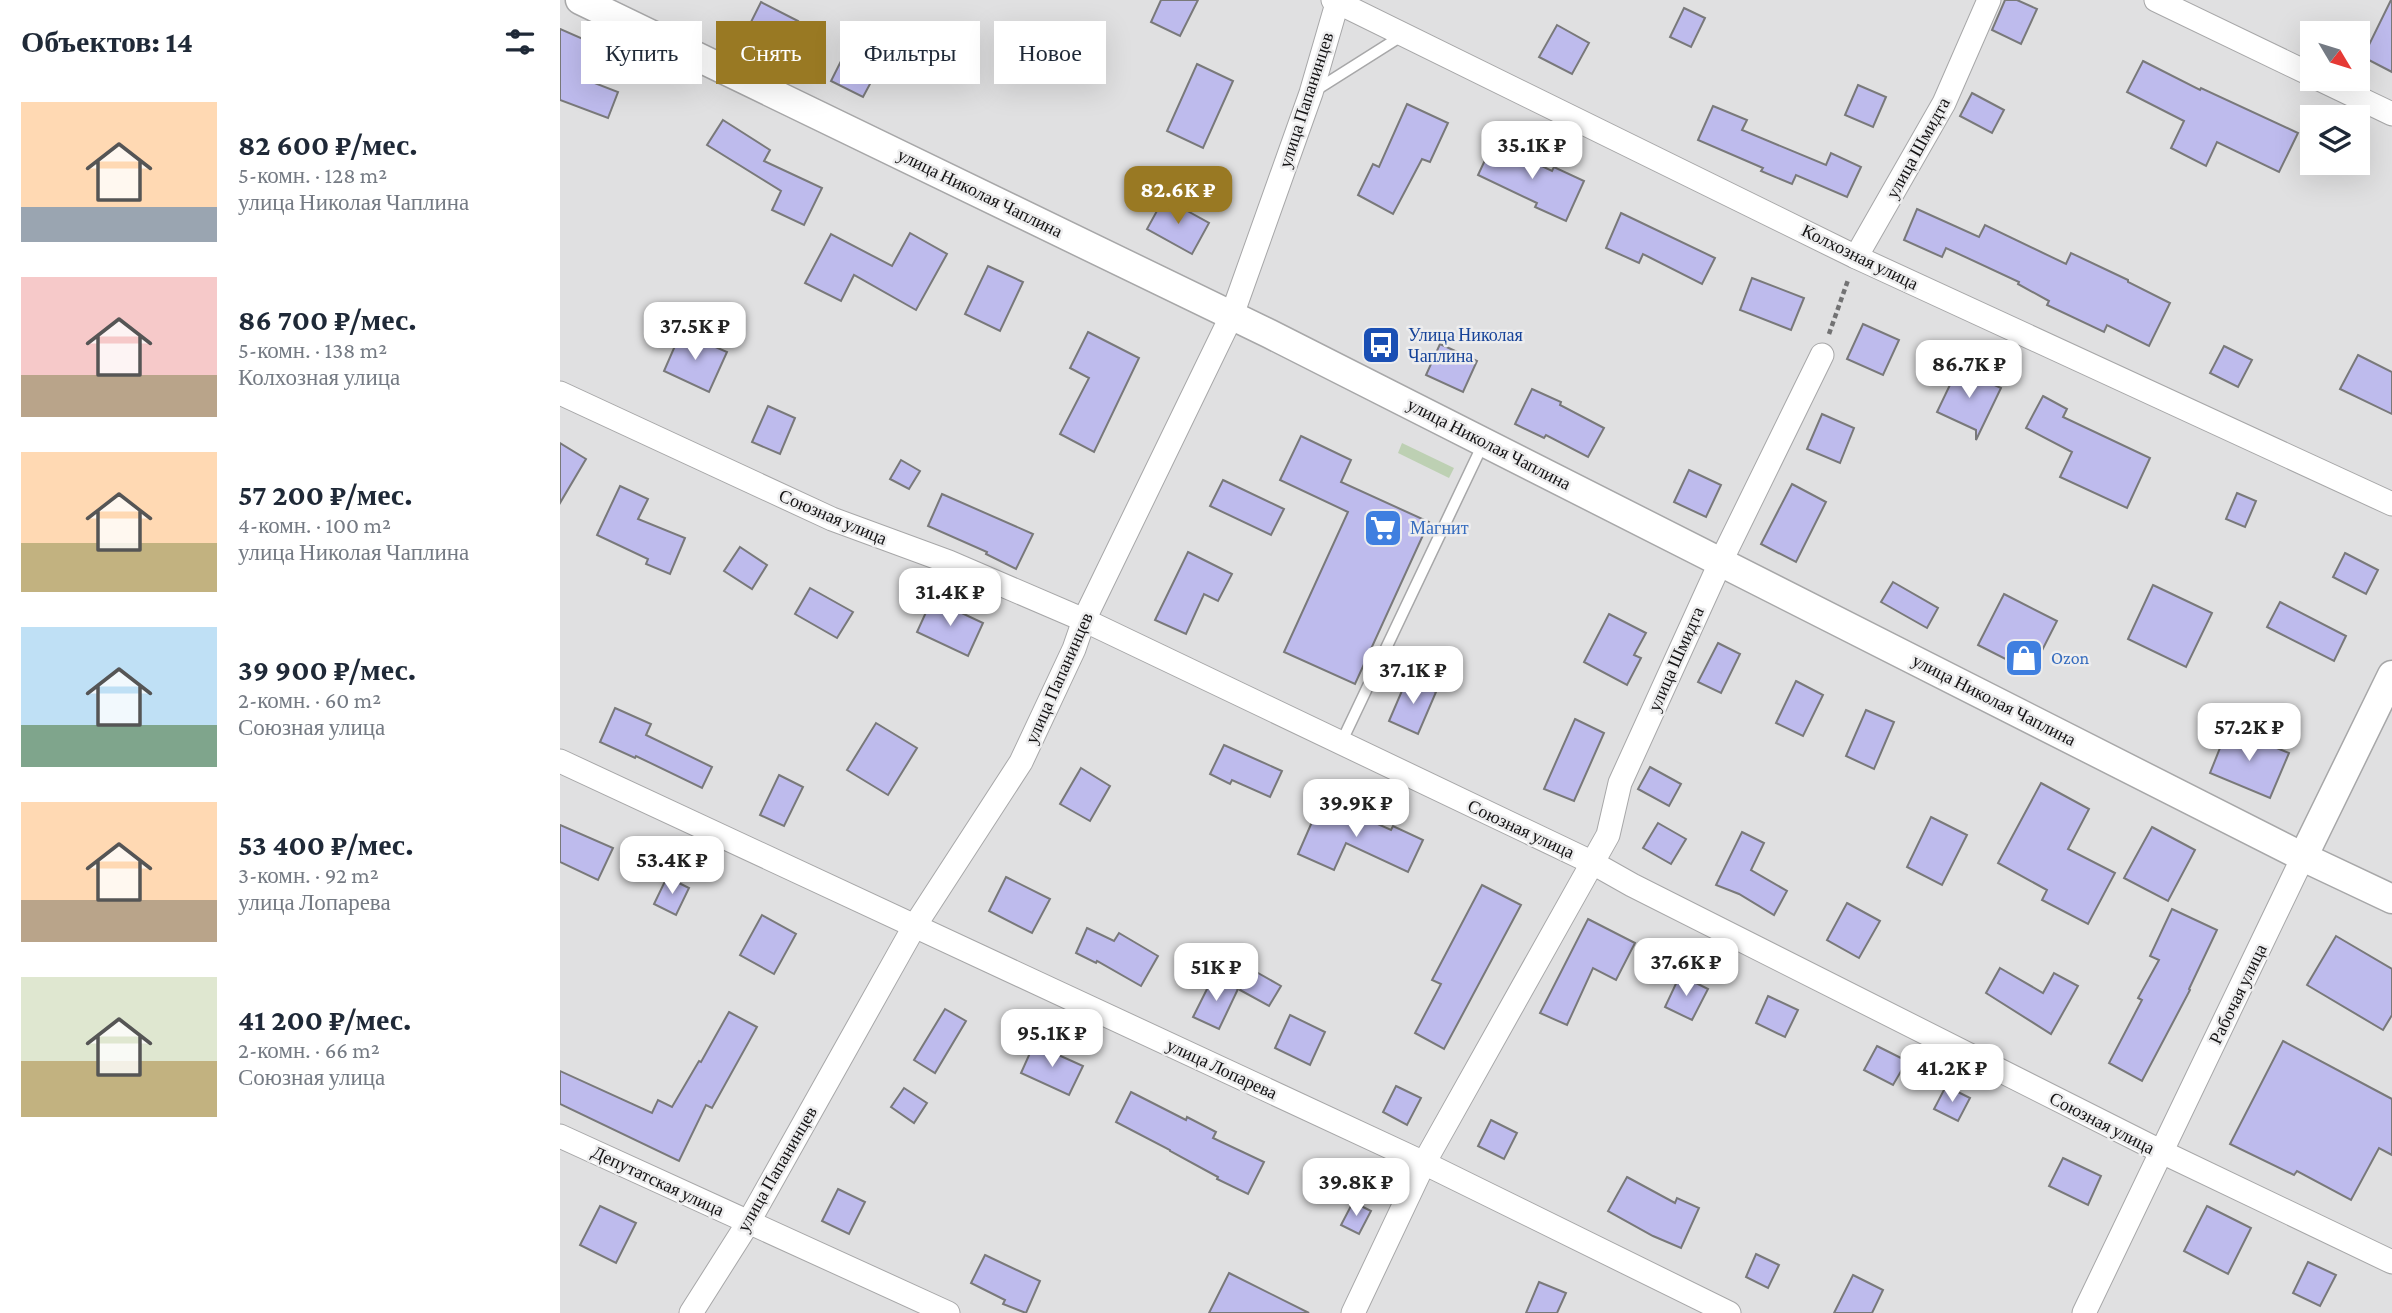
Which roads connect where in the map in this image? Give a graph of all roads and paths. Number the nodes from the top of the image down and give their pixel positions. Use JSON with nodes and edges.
{"nodes":[{"id":1,"x":580,"y":0,"type":"edge"},
{"id":2,"x":1989,"y":0,"type":"edge"},
{"id":3,"x":2156,"y":0,"type":"edge"},
{"id":4,"x":1336,"y":1,"type":"edge"},
{"id":5,"x":1405,"y":34,"type":"junction"},
{"id":6,"x":2300,"y":69,"type":"edge"},
{"id":7,"x":2344,"y":91,"type":"edge"},
{"id":8,"x":1311,"y":93,"type":"junction"},
{"id":9,"x":2392,"y":114,"type":"edge"},
{"id":10,"x":1856,"y":257,"type":"junction"},
{"id":11,"x":1232,"y":315,"type":"junction"},
{"id":12,"x":1822,"y":355,"type":"joint"},
{"id":13,"x":560,"y":393,"type":"edge"},
{"id":14,"x":1484,"y":441,"type":"junction"},
{"id":15,"x":2392,"y":504,"type":"edge"},
{"id":16,"x":1721,"y":561,"type":"junction"},
{"id":17,"x":1084,"y":620,"type":"junction"},
{"id":18,"x":2392,"y":675,"type":"edge"},
{"id":19,"x":1341,"y":743,"type":"junction"},
{"id":20,"x":560,"y":761,"type":"edge"},
{"id":21,"x":2304,"y":857,"type":"junction"},
{"id":22,"x":1593,"y":863,"type":"junction"},
{"id":23,"x":2392,"y":899,"type":"edge"},
{"id":24,"x":914,"y":927,"type":"junction"},
{"id":25,"x":560,"y":1136,"type":"edge"},
{"id":26,"x":2162,"y":1153,"type":"junction"},
{"id":27,"x":1424,"y":1163,"type":"junction"},
{"id":28,"x":748,"y":1223,"type":"junction"},
{"id":29,"x":2392,"y":1262,"type":"edge"},
{"id":30,"x":691,"y":1313,"type":"edge"},
{"id":31,"x":948,"y":1313,"type":"edge"},
{"id":32,"x":1353,"y":1313,"type":"edge"},
{"id":33,"x":1729,"y":1313,"type":"edge"},
{"id":34,"x":2084,"y":1313,"type":"edge"}],
"edges":[{"from":1,"to":11,"type":"street","name":"улица Николая Чаплина"},
{"from":2,"to":10,"type":"street","name":"улица Шмидта"},
{"from":3,"to":6,"type":"street"},
{"from":4,"to":5,"type":"street","name":"Колхозная улица"},
{"from":4,"to":8,"type":"street","name":"улица Папанинцев"},
{"from":5,"to":8,"type":"lane"},
{"from":5,"to":10,"type":"street","name":"Колхозная улица"},
{"from":7,"to":9,"type":"street"},
{"from":8,"to":11,"type":"street","name":"улица Папанинцев"},
{"from":10,"to":12,"type":"path"},
{"from":10,"to":15,"type":"street","name":"Колхозная улица"},
{"from":11,"to":14,"type":"street","name":"улица Николая Чаплина"},
{"from":11,"to":17,"type":"street","name":"улица Папанинцев"},
{"from":12,"to":16,"type":"street","name":"улица Шмидта"},
{"from":13,"to":17,"type":"street","name":"Союзная улица"},
{"from":14,"to":16,"type":"street","name":"улица Николая Чаплина"},
{"from":14,"to":19,"type":"lane"},
{"from":16,"to":21,"type":"street","name":"улица Николая Чаплина"},
{"from":16,"to":22,"type":"street","name":"улица Шмидта"},
{"from":17,"to":19,"type":"street","name":"Союзная улица"},
{"from":17,"to":24,"type":"street","name":"улица Папанинцев"},
{"from":18,"to":21,"type":"street","name":"Рабочая улица"},
{"from":19,"to":22,"type":"street","name":"Союзная улица"},
{"from":20,"to":24,"type":"street","name":"улица Лопарева"},
{"from":21,"to":23,"type":"street","name":"улица Николая Чаплина"},
{"from":21,"to":26,"type":"street","name":"Рабочая улица"},
{"from":22,"to":26,"type":"street","name":"Союзная улица"},
{"from":22,"to":27,"type":"street","name":"улица Шмидта"},
{"from":24,"to":27,"type":"street","name":"улица Лопарева"},
{"from":24,"to":28,"type":"street","name":"улица Папанинцев"},
{"from":25,"to":28,"type":"street","name":"Депутатская улица"},
{"from":26,"to":29,"type":"street","name":"Союзная улица"},
{"from":26,"to":34,"type":"street","name":"Рабочая улица"},
{"from":27,"to":32,"type":"street","name":"улица Шмидта"},
{"from":27,"to":33,"type":"street","name":"улица Лопарева"},
{"from":28,"to":30,"type":"street","name":"улица Папанинцев"},
{"from":28,"to":31,"type":"street","name":"Депутатская улица"}]}
